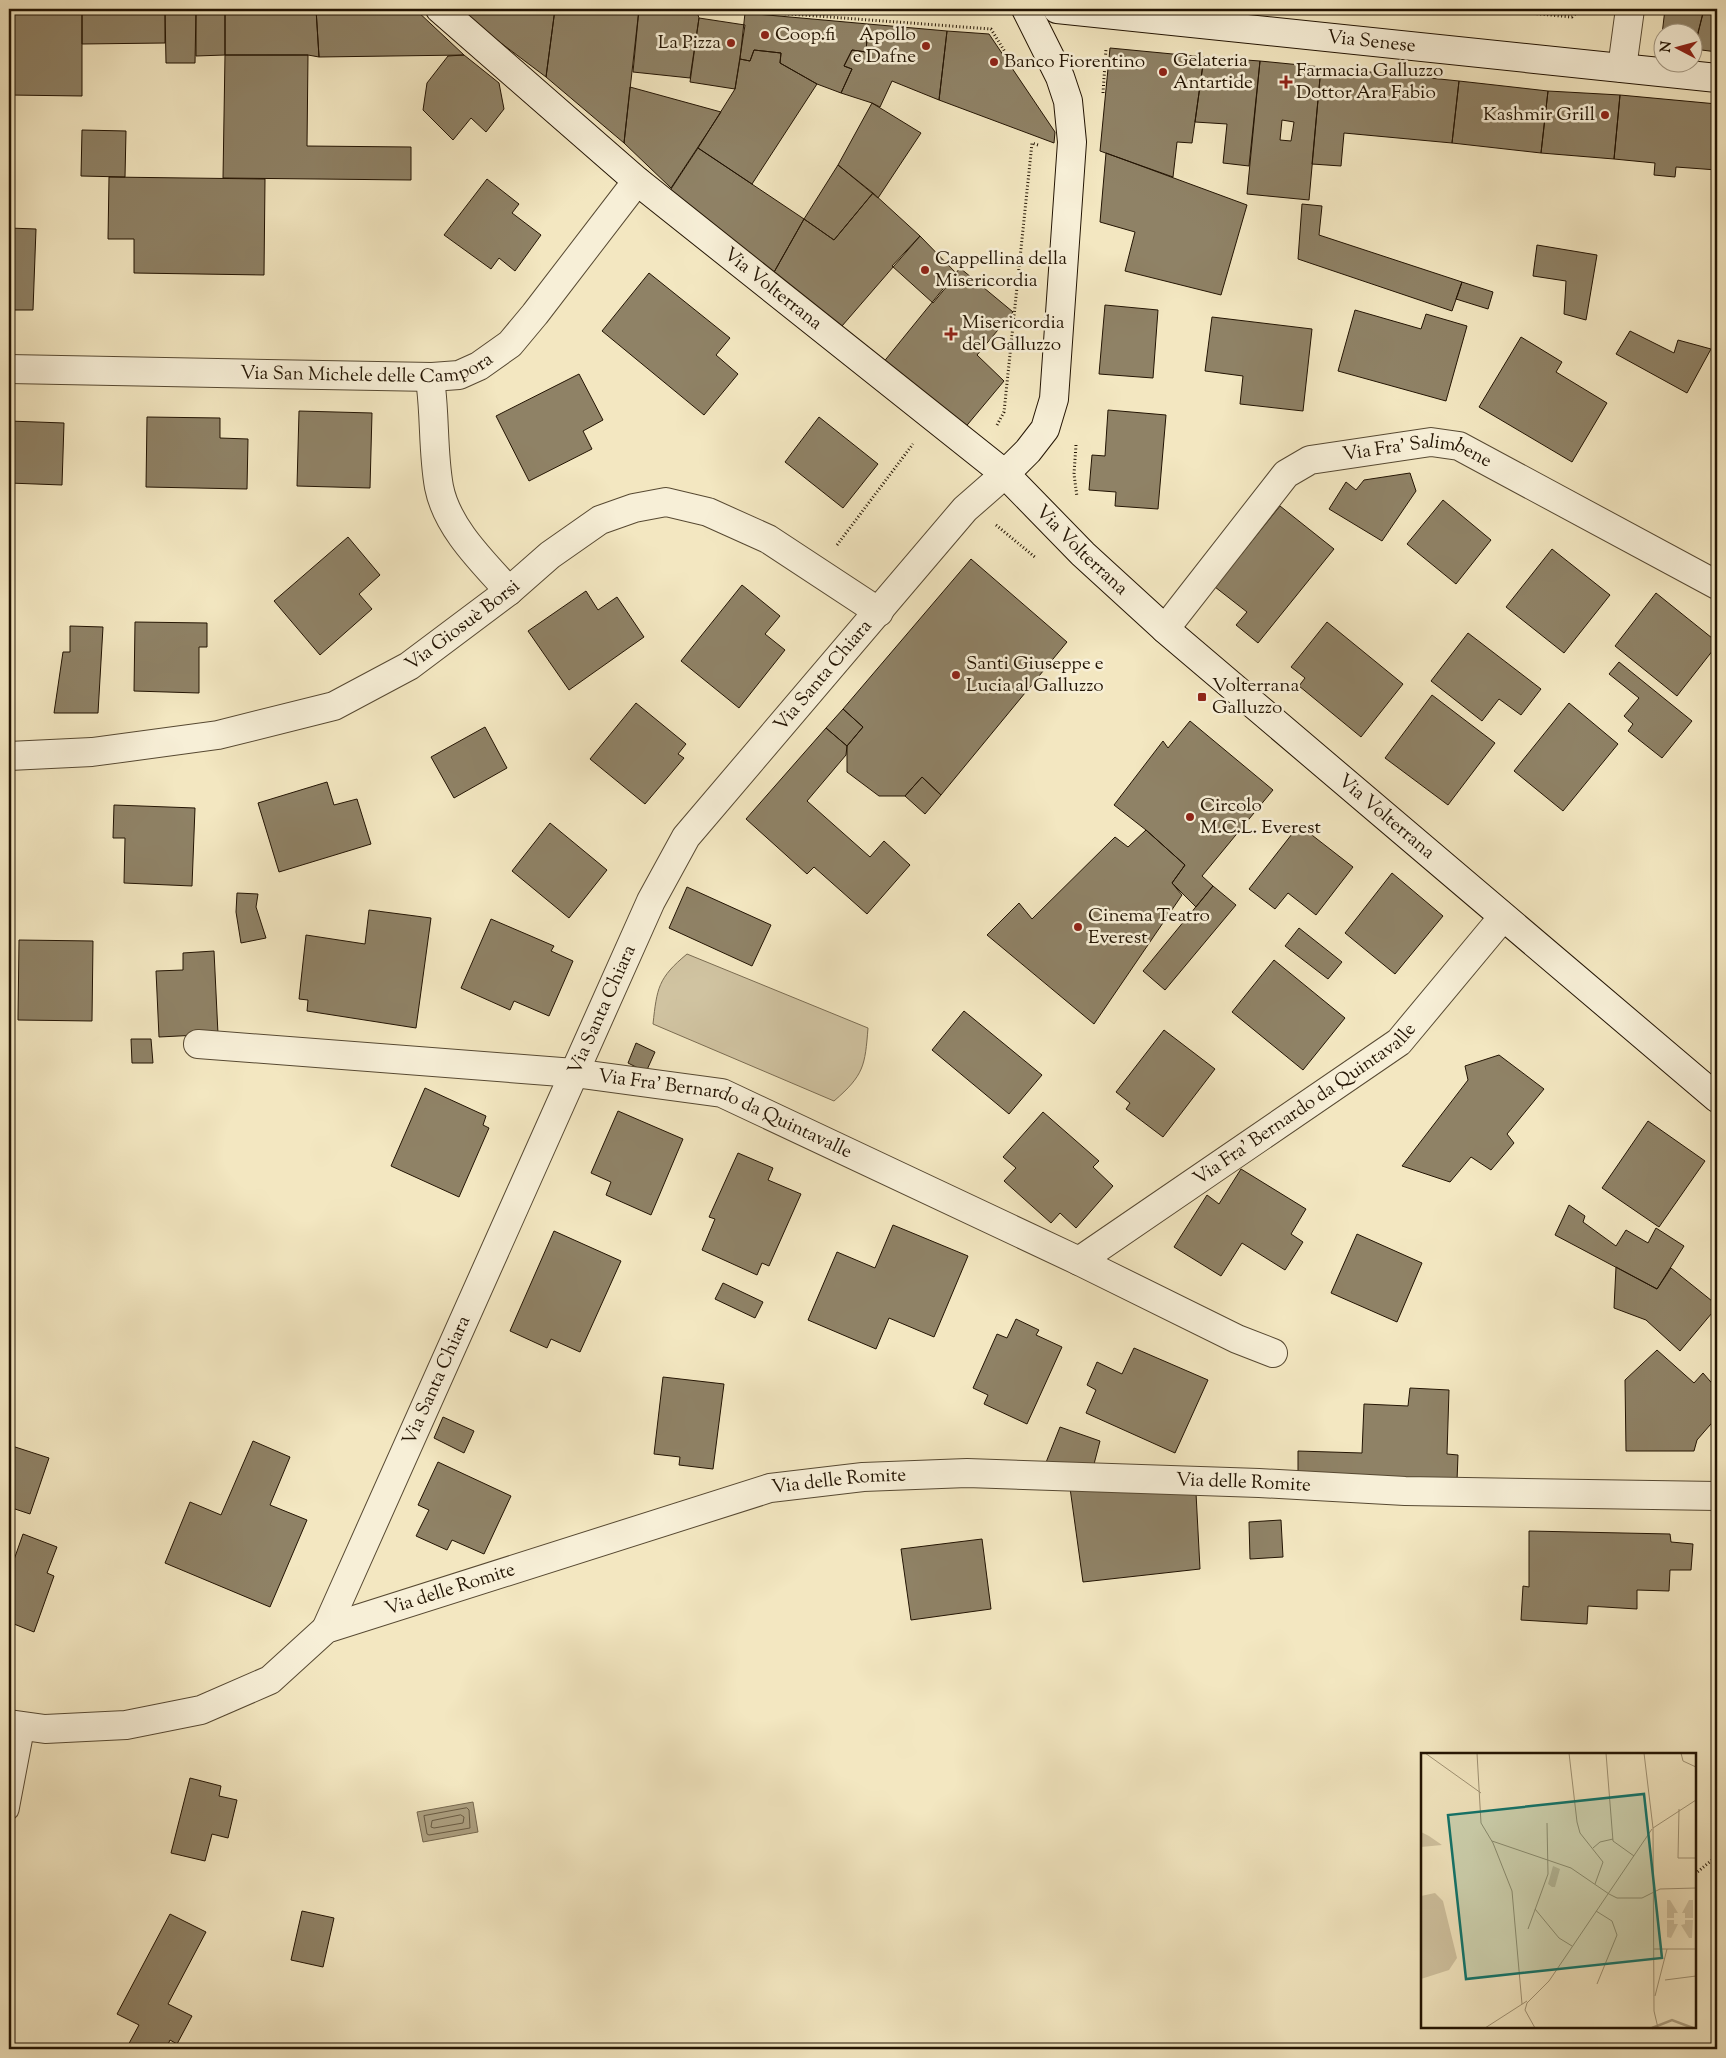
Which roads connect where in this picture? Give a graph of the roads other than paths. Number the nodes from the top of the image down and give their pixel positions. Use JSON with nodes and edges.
{"nodes":[{"id":1,"x":440,"y":9,"type":"edge"},
{"id":2,"x":1026,"y":9,"type":"edge"},
{"id":3,"x":1057,"y":9,"type":"edge"},
{"id":4,"x":1630,"y":9,"type":"edge"},
{"id":5,"x":1622,"y":68,"type":"junction"},
{"id":6,"x":1717,"y":78,"type":"edge"},
{"id":7,"x":636,"y":181,"type":"junction"},
{"id":8,"x":9,"y":369,"type":"edge"},
{"id":9,"x":432,"y":377,"type":"junction"},
{"id":10,"x":1005,"y":474,"type":"junction"},
{"id":11,"x":1717,"y":586,"type":"edge"},
{"id":12,"x":509,"y":591,"type":"junction"},
{"id":13,"x":878,"y":612,"type":"junction"},
{"id":14,"x":1165,"y":629,"type":"junction"},
{"id":15,"x":9,"y":756,"type":"edge"},
{"id":16,"x":1503,"y":917,"type":"junction"},
{"id":17,"x":198,"y":1044,"type":"dead end"},
{"id":18,"x":574,"y":1073,"type":"junction"},
{"id":19,"x":1717,"y":1098,"type":"edge"},
{"id":20,"x":1079,"y":1261,"type":"junction"},
{"id":21,"x":1273,"y":1354,"type":"dead end"},
{"id":22,"x":1717,"y":1496,"type":"edge"},
{"id":23,"x":326,"y":1629,"type":"junction"},
{"id":24,"x":17,"y":1725,"type":"edge"},
{"id":25,"x":9,"y":1810,"type":"edge"}],
"edges":[{"from":1,"to":7,"type":"street","name":"Via Volterrana"},
{"from":2,"to":10,"type":"street","name":"Via Santa Chiara"},
{"from":3,"to":5,"type":"street","name":"Via Senese"},
{"from":4,"to":5,"type":"street"},
{"from":5,"to":6,"type":"street","name":"Via Senese"},
{"from":7,"to":9,"type":"street","name":"Via San Michele delle Campora"},
{"from":7,"to":10,"type":"street","name":"Via Volterrana"},
{"from":8,"to":9,"type":"street","name":"Via San Michele delle Campora"},
{"from":9,"to":12,"type":"street"},
{"from":10,"to":13,"type":"street","name":"Via Santa Chiara"},
{"from":10,"to":14,"type":"street","name":"Via Volterrana"},
{"from":11,"to":14,"type":"street","name":"Via Fra' Salimbene"},
{"from":12,"to":13,"type":"street","name":"Via Giosuè Borsi"},
{"from":12,"to":15,"type":"street","name":"Via Giosuè Borsi"},
{"from":13,"to":18,"type":"street","name":"Via Santa Chiara"},
{"from":14,"to":16,"type":"street","name":"Via Volterrana"},
{"from":16,"to":19,"type":"street","name":"Via Volterrana"},
{"from":16,"to":20,"type":"street","name":"Via Fra' Bernardo da Quintavalle"},
{"from":17,"to":18,"type":"street","name":"Via Fra' Bernardo da Quintavalle"},
{"from":18,"to":20,"type":"street","name":"Via Fra' Bernardo da Quintavalle"},
{"from":18,"to":23,"type":"street","name":"Via Santa Chiara"},
{"from":20,"to":21,"type":"street","name":"Via Fra' Bernardo da Quintavalle"},
{"from":22,"to":23,"type":"street","name":"Via delle Romite"},
{"from":23,"to":24,"type":"street","name":"Via delle Romite"},
{"from":24,"to":25,"type":"lane"}]}
